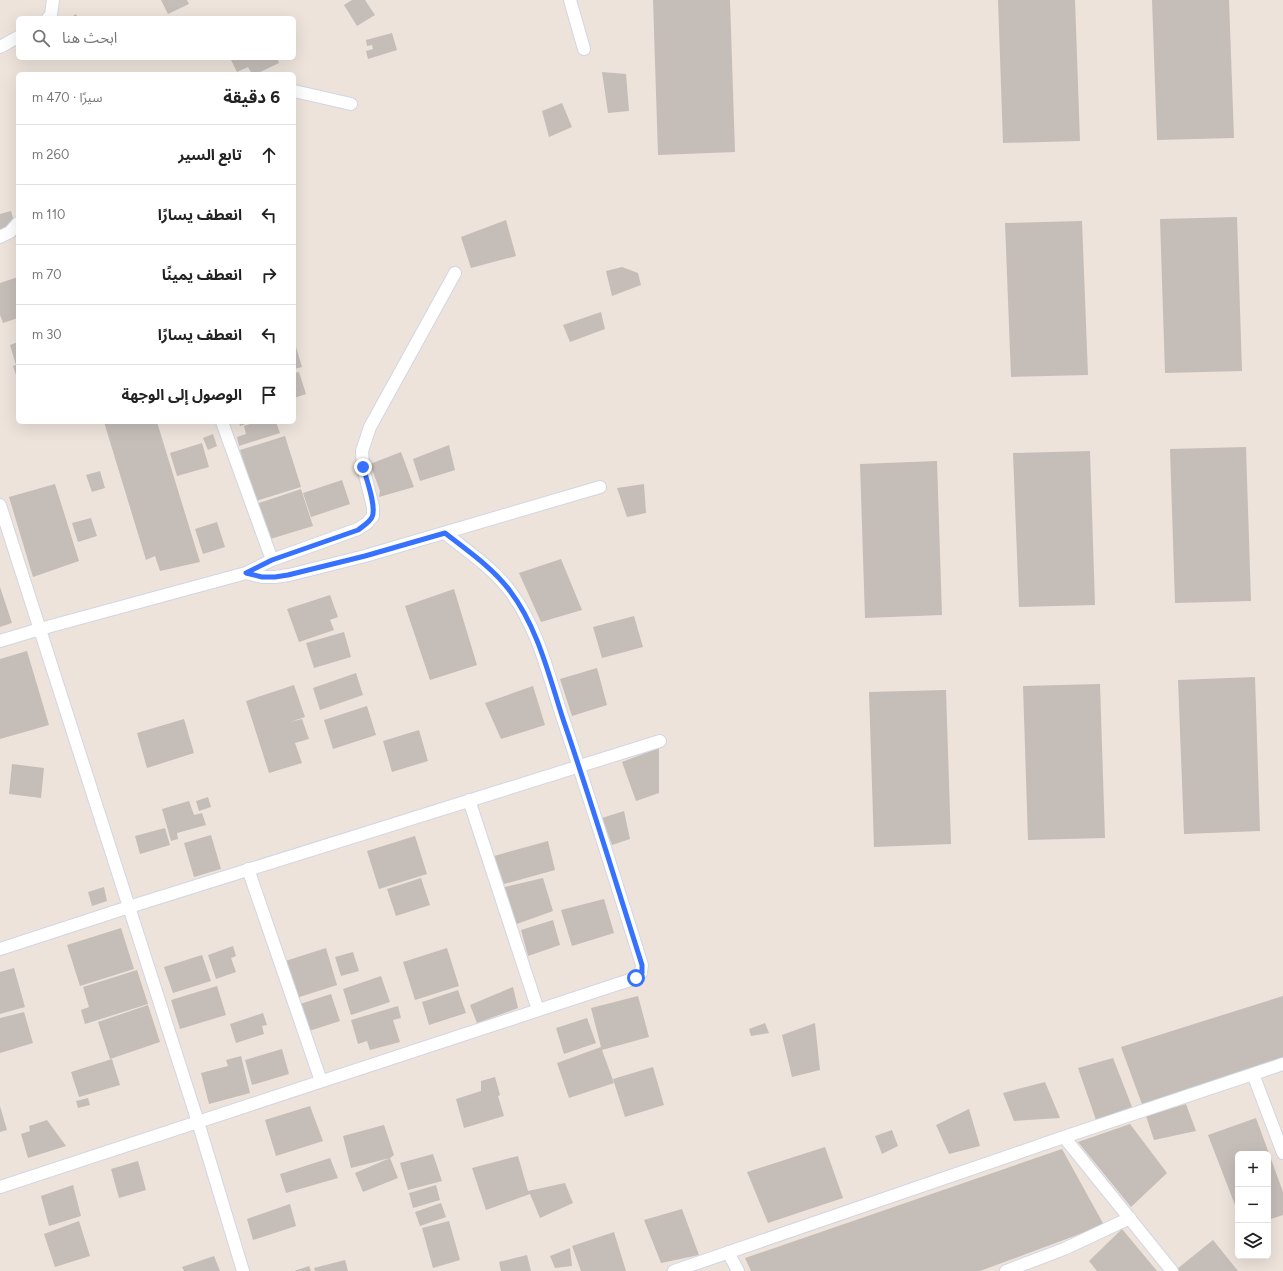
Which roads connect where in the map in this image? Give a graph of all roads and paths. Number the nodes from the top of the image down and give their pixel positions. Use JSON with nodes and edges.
{"nodes":[{"id":1,"x":53,"y":0,"type":"edge"},
{"id":2,"x":570,"y":0,"type":"edge"},
{"id":3,"x":50,"y":16,"type":"edge"},
{"id":4,"x":16,"y":37,"type":"edge"},
{"id":5,"x":0,"y":47,"type":"edge"},
{"id":6,"x":584,"y":49,"type":"dead end"},
{"id":7,"x":296,"y":92,"type":"edge"},
{"id":8,"x":351,"y":104,"type":"dead end"},
{"id":9,"x":16,"y":224,"type":"edge"},
{"id":10,"x":0,"y":237,"type":"edge"},
{"id":11,"x":455,"y":273,"type":"dead end"},
{"id":12,"x":223,"y":424,"type":"edge"},
{"id":13,"x":600,"y":487,"type":"dead end"},
{"id":14,"x":0,"y":506,"type":"edge"},
{"id":15,"x":445,"y":533,"type":"junction"},
{"id":16,"x":272,"y":560,"type":"junction"},
{"id":17,"x":246,"y":573,"type":"junction"},
{"id":18,"x":40,"y":629,"type":"junction"},
{"id":19,"x":0,"y":642,"type":"edge"},
{"id":20,"x":660,"y":741,"type":"dead end"},
{"id":21,"x":579,"y":765,"type":"junction"},
{"id":22,"x":469,"y":800,"type":"junction"},
{"id":23,"x":248,"y":869,"type":"junction"},
{"id":24,"x":129,"y":906,"type":"junction"},
{"id":25,"x":0,"y":950,"type":"edge"},
{"id":26,"x":538,"y":1010,"type":"junction"},
{"id":27,"x":1283,"y":1064,"type":"edge"},
{"id":28,"x":1253,"y":1074,"type":"junction"},
{"id":29,"x":321,"y":1081,"type":"junction"},
{"id":30,"x":198,"y":1122,"type":"junction"},
{"id":31,"x":1064,"y":1137,"type":"junction"},
{"id":32,"x":1283,"y":1153,"type":"edge"},
{"id":33,"x":0,"y":1187,"type":"edge"},
{"id":34,"x":1130,"y":1218,"type":"junction"},
{"id":35,"x":728,"y":1252,"type":"junction"},
{"id":36,"x":1031,"y":1267,"type":"edge"},
{"id":37,"x":243,"y":1271,"type":"edge"},
{"id":38,"x":674,"y":1271,"type":"edge"},
{"id":39,"x":738,"y":1271,"type":"edge"},
{"id":40,"x":1006,"y":1271,"type":"edge"},
{"id":41,"x":1172,"y":1271,"type":"edge"}],
"edges":[{"from":1,"to":3,"type":"street"},
{"from":2,"to":6,"type":"street"},
{"from":4,"to":5,"type":"street"},
{"from":7,"to":8,"type":"street"},
{"from":9,"to":10,"type":"street"},
{"from":11,"to":16,"type":"street"},
{"from":12,"to":16,"type":"street"},
{"from":13,"to":15,"type":"street"},
{"from":14,"to":18,"type":"street"},
{"from":15,"to":17,"type":"street"},
{"from":15,"to":21,"type":"street"},
{"from":16,"to":17,"type":"street"},
{"from":17,"to":18,"type":"street"},
{"from":18,"to":19,"type":"street"},
{"from":18,"to":24,"type":"street"},
{"from":20,"to":21,"type":"street"},
{"from":21,"to":22,"type":"street"},
{"from":21,"to":26,"type":"street"},
{"from":22,"to":23,"type":"street"},
{"from":22,"to":26,"type":"street"},
{"from":23,"to":24,"type":"street"},
{"from":23,"to":29,"type":"street"},
{"from":24,"to":25,"type":"street"},
{"from":24,"to":30,"type":"street"},
{"from":26,"to":29,"type":"street"},
{"from":27,"to":28,"type":"street"},
{"from":28,"to":31,"type":"street"},
{"from":28,"to":32,"type":"street"},
{"from":29,"to":30,"type":"street"},
{"from":30,"to":33,"type":"street"},
{"from":30,"to":37,"type":"street"},
{"from":31,"to":34,"type":"street"},
{"from":31,"to":35,"type":"street"},
{"from":34,"to":36,"type":"street"},
{"from":34,"to":41,"type":"street"},
{"from":35,"to":38,"type":"street"},
{"from":35,"to":39,"type":"street"},
{"from":36,"to":40,"type":"street"}]}
